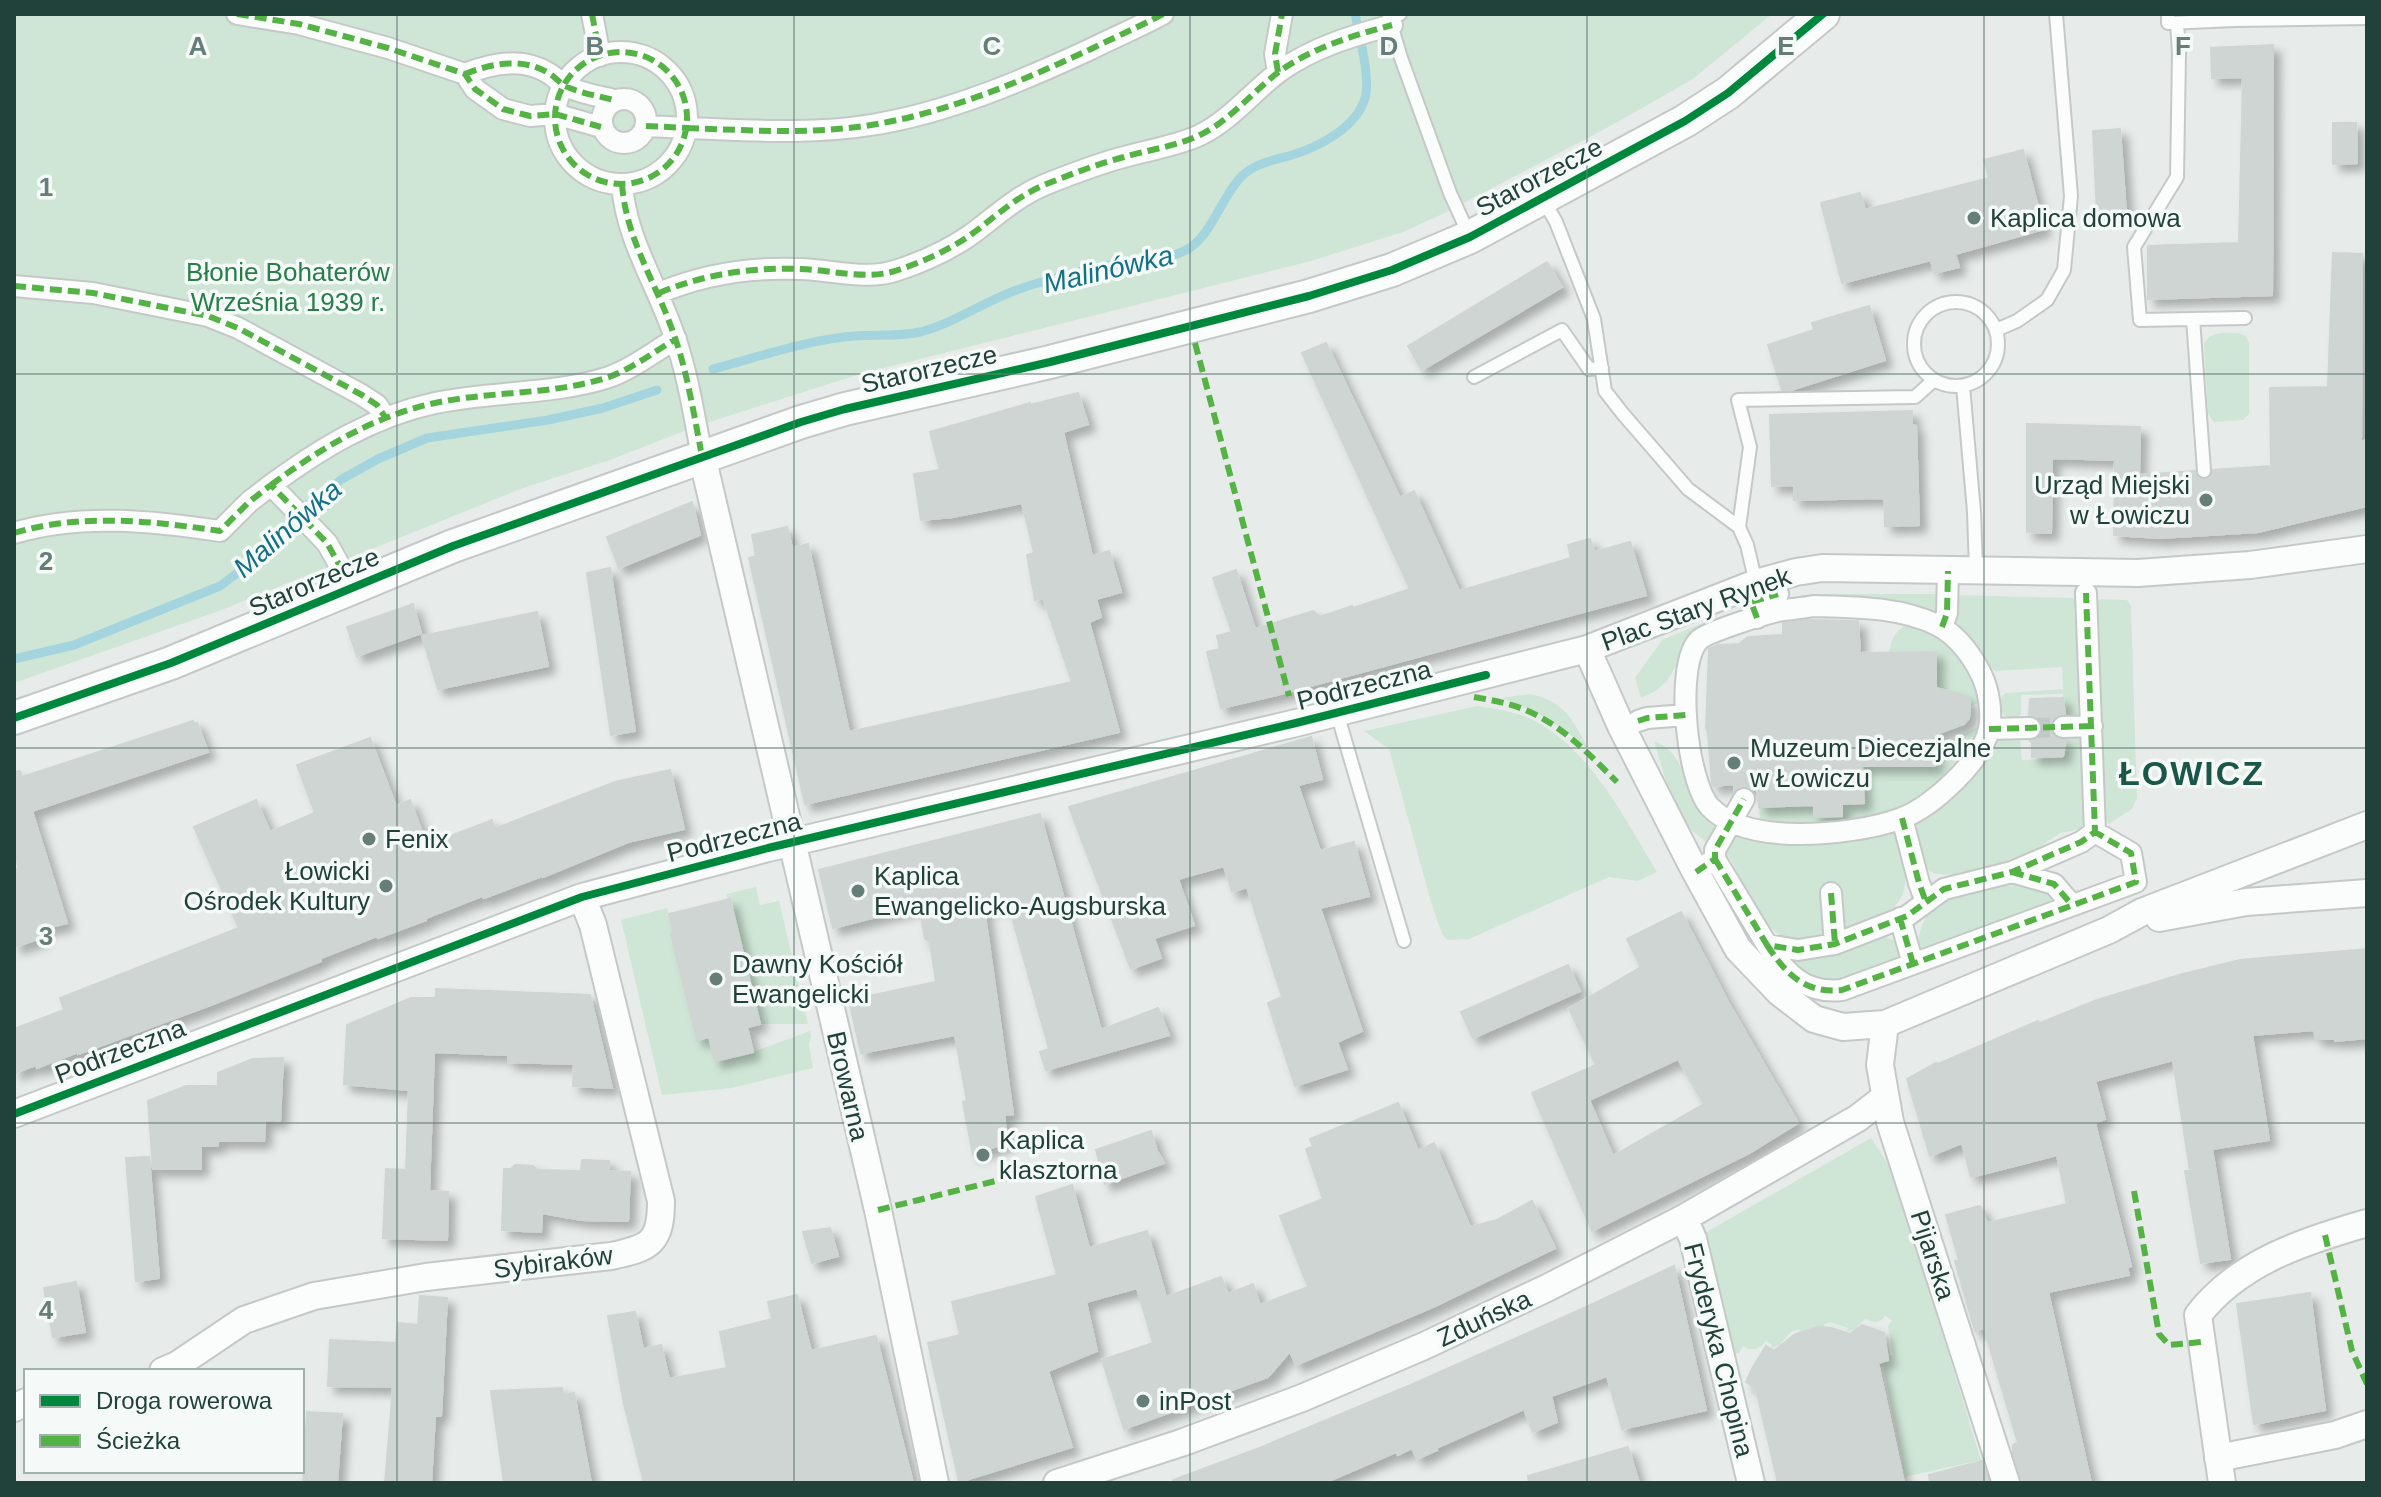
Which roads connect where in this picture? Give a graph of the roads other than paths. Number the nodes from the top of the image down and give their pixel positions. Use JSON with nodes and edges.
{"nodes":[{"id":1,"x":237,"y":14,"type":"edge"},
{"id":2,"x":592,"y":14,"type":"edge"},
{"id":3,"x":1163,"y":14,"type":"edge"},
{"id":4,"x":1282,"y":14,"type":"edge"},
{"id":5,"x":1823,"y":14,"type":"edge"},
{"id":6,"x":2056,"y":14,"type":"edge"},
{"id":7,"x":2367,"y":18,"type":"edge"},
{"id":8,"x":2172,"y":19,"type":"edge"},
{"id":9,"x":1389,"y":23,"type":"edge"},
{"id":10,"x":600,"y":56,"type":"junction"},
{"id":11,"x":1278,"y":72,"type":"junction"},
{"id":12,"x":465,"y":74,"type":"junction"},
{"id":13,"x":564,"y":86,"type":"junction"},
{"id":14,"x":614,"y":100,"type":"junction"},
{"id":15,"x":555,"y":114,"type":"junction"},
{"id":16,"x":646,"y":126,"type":"junction"},
{"id":17,"x":601,"y":127,"type":"junction"},
{"id":18,"x":688,"y":128,"type":"junction"},
{"id":19,"x":622,"y":184,"type":"junction"},
{"id":20,"x":1543,"y":199,"type":"junction"},
{"id":21,"x":1470,"y":237,"type":"junction"},
{"id":22,"x":14,"y":286,"type":"edge"},
{"id":23,"x":659,"y":293,"type":"junction"},
{"id":24,"x":2245,"y":318,"type":"dead end"},
{"id":25,"x":2193,"y":319,"type":"junction"},
{"id":26,"x":1996,"y":330,"type":"junction"},
{"id":27,"x":676,"y":339,"type":"junction"},
{"id":28,"x":1602,"y":368,"type":"junction"},
{"id":29,"x":1474,"y":377,"type":"dead end"},
{"id":30,"x":1934,"y":380,"type":"junction"},
{"id":31,"x":1963,"y":386,"type":"junction"},
{"id":32,"x":385,"y":417,"type":"junction"},
{"id":33,"x":702,"y":456,"type":"junction"},
{"id":34,"x":2204,"y":471,"type":"dead end"},
{"id":35,"x":271,"y":485,"type":"junction"},
{"id":36,"x":1739,"y":527,"type":"junction"},
{"id":37,"x":14,"y":533,"type":"edge"},
{"id":38,"x":2367,"y":549,"type":"edge"},
{"id":39,"x":341,"y":568,"type":"dead end"},
{"id":40,"x":1948,"y":571,"type":"junction"},
{"id":41,"x":1976,"y":571,"type":"junction"},
{"id":42,"x":1767,"y":588,"type":"junction"},
{"id":43,"x":2086,"y":593,"type":"dead end"},
{"id":44,"x":1757,"y":618,"type":"junction"},
{"id":45,"x":1942,"y":627,"type":"junction"},
{"id":46,"x":1587,"y":649,"type":"junction"},
{"id":47,"x":1337,"y":713,"type":"junction"},
{"id":48,"x":1686,"y":715,"type":"junction"},
{"id":49,"x":14,"y":718,"type":"edge"},
{"id":50,"x":1638,"y":721,"type":"dead end"},
{"id":51,"x":2092,"y":726,"type":"junction"},
{"id":52,"x":2063,"y":727,"type":"tunnel mouth"},
{"id":53,"x":2030,"y":728,"type":"tunnel mouth"},
{"id":54,"x":1989,"y":729,"type":"junction"},
{"id":55,"x":1744,"y":799,"type":"dead end"},
{"id":56,"x":1902,"y":818,"type":"junction"},
{"id":57,"x":1731,"y":824,"type":"junction"},
{"id":58,"x":2367,"y":825,"type":"edge"},
{"id":59,"x":2095,"y":832,"type":"junction"},
{"id":60,"x":793,"y":842,"type":"junction"},
{"id":61,"x":1705,"y":865,"type":"junction"},
{"id":62,"x":2012,"y":872,"type":"junction"},
{"id":63,"x":1831,"y":893,"type":"dead end"},
{"id":64,"x":2367,"y":893,"type":"edge"},
{"id":65,"x":582,"y":897,"type":"junction"},
{"id":66,"x":1926,"y":902,"type":"junction"},
{"id":67,"x":2071,"y":904,"type":"junction"},
{"id":68,"x":1900,"y":918,"type":"junction"},
{"id":69,"x":2109,"y":930,"type":"junction"},
{"id":70,"x":1404,"y":941,"type":"dead end"},
{"id":71,"x":1835,"y":944,"type":"junction"},
{"id":72,"x":1767,"y":945,"type":"junction"},
{"id":73,"x":1913,"y":964,"type":"junction"},
{"id":74,"x":1885,"y":1024,"type":"junction"},
{"id":75,"x":1885,"y":1097,"type":"junction"},
{"id":76,"x":14,"y":1114,"type":"edge"},
{"id":77,"x":1684,"y":1218,"type":"junction"},
{"id":78,"x":2367,"y":1223,"type":"edge"},
{"id":79,"x":168,"y":1369,"type":"edge"},
{"id":80,"x":2367,"y":1424,"type":"edge"},
{"id":81,"x":2220,"y":1470,"type":"edge"},
{"id":82,"x":935,"y":1483,"type":"edge"},
{"id":83,"x":1057,"y":1483,"type":"edge"},
{"id":84,"x":1751,"y":1483,"type":"edge"},
{"id":85,"x":2006,"y":1483,"type":"edge"}],
"edges":[{"from":1,"to":12,"type":"street"},
{"from":2,"to":10,"type":"street"},
{"from":3,"to":18,"type":"street"},
{"from":4,"to":11,"type":"street"},
{"from":5,"to":20,"type":"street","name":"Starorzecze"},
{"from":6,"to":26,"type":"lane"},
{"from":7,"to":8,"type":"lane"},
{"from":8,"to":25,"type":"lane"},
{"from":9,"to":11,"type":"street"},
{"from":9,"to":21,"type":"lane"},
{"from":10,"to":13,"type":"street"},
{"from":10,"to":18,"type":"street"},
{"from":11,"to":23,"type":"street"},
{"from":12,"to":13,"type":"street"},
{"from":12,"to":15,"type":"street"},
{"from":13,"to":14,"type":"street"},
{"from":13,"to":15,"type":"street"},
{"from":14,"to":16,"type":"street"},
{"from":14,"to":17,"type":"street"},
{"from":15,"to":17,"type":"street"},
{"from":15,"to":19,"type":"street"},
{"from":16,"to":17,"type":"street"},
{"from":16,"to":18,"type":"street"},
{"from":18,"to":19,"type":"street"},
{"from":19,"to":23,"type":"street"},
{"from":20,"to":21,"type":"street","name":"Starorzecze"},
{"from":20,"to":28,"type":"lane"},
{"from":21,"to":33,"type":"street","name":"Starorzecze"},
{"from":22,"to":32,"type":"street"},
{"from":23,"to":27,"type":"street"},
{"from":24,"to":25,"type":"lane"},
{"from":25,"to":34,"type":"lane"},
{"from":26,"to":30,"type":"lane"},
{"from":26,"to":31,"type":"lane"},
{"from":27,"to":32,"type":"street"},
{"from":27,"to":33,"type":"street"},
{"from":28,"to":29,"type":"lane"},
{"from":28,"to":36,"type":"lane"},
{"from":30,"to":31,"type":"lane"},
{"from":30,"to":36,"type":"lane"},
{"from":31,"to":41,"type":"lane"},
{"from":32,"to":35,"type":"street"},
{"from":33,"to":49,"type":"street","name":"Starorzecze"},
{"from":33,"to":60,"type":"street","name":"Browarna"},
{"from":35,"to":37,"type":"street"},
{"from":35,"to":39,"type":"street"},
{"from":36,"to":42,"type":"lane"},
{"from":38,"to":41,"type":"street","name":"Plac Stary Rynek"},
{"from":40,"to":41,"type":"street","name":"Plac Stary Rynek"},
{"from":40,"to":42,"type":"street","name":"Plac Stary Rynek"},
{"from":40,"to":45,"type":"street"},
{"from":42,"to":44,"type":"street"},
{"from":42,"to":46,"type":"street","name":"Plac Stary Rynek"},
{"from":43,"to":51,"type":"street"},
{"from":44,"to":45,"type":"street"},
{"from":44,"to":48,"type":"street"},
{"from":45,"to":54,"type":"street"},
{"from":46,"to":47,"type":"street","name":"Podrzeczna"},
{"from":46,"to":61,"type":"street","name":"Plac Stary Rynek"},
{"from":47,"to":60,"type":"street","name":"Podrzeczna"},
{"from":47,"to":70,"type":"lane"},
{"from":48,"to":50,"type":"street"},
{"from":48,"to":57,"type":"street"},
{"from":51,"to":52,"type":"street"},
{"from":51,"to":59,"type":"street"},
{"from":53,"to":54,"type":"street"},
{"from":54,"to":56,"type":"street"},
{"from":55,"to":57,"type":"street"},
{"from":56,"to":57,"type":"street"},
{"from":56,"to":66,"type":"street"},
{"from":57,"to":61,"type":"street"},
{"from":58,"to":69,"type":"street","name":"Plac Stary Rynek"},
{"from":59,"to":62,"type":"street"},
{"from":59,"to":67,"type":"street"},
{"from":60,"to":65,"type":"street","name":"Podrzeczna"},
{"from":60,"to":82,"type":"street","name":"Browarna"},
{"from":61,"to":72,"type":"street"},
{"from":61,"to":74,"type":"street","name":"Plac Stary Rynek"},
{"from":62,"to":66,"type":"street"},
{"from":62,"to":67,"type":"street"},
{"from":63,"to":71,"type":"street"},
{"from":64,"to":69,"type":"street","name":"Plac Stary Rynek"},
{"from":65,"to":76,"type":"street","name":"Podrzeczna"},
{"from":65,"to":79,"type":"street","name":"Sybiraków"},
{"from":66,"to":68,"type":"street"},
{"from":67,"to":73,"type":"street"},
{"from":68,"to":71,"type":"street"},
{"from":68,"to":73,"type":"street"},
{"from":69,"to":74,"type":"street","name":"Plac Stary Rynek"},
{"from":71,"to":72,"type":"street"},
{"from":72,"to":73,"type":"street"},
{"from":74,"to":75,"type":"street","name":"Pijarska"},
{"from":75,"to":77,"type":"street","name":"Zduńska"},
{"from":75,"to":85,"type":"street","name":"Pijarska"},
{"from":77,"to":83,"type":"street","name":"Zduńska"},
{"from":77,"to":84,"type":"street","name":"Fryderyka Chopina"},
{"from":78,"to":81,"type":"street"},
{"from":80,"to":81,"type":"street"}]}
